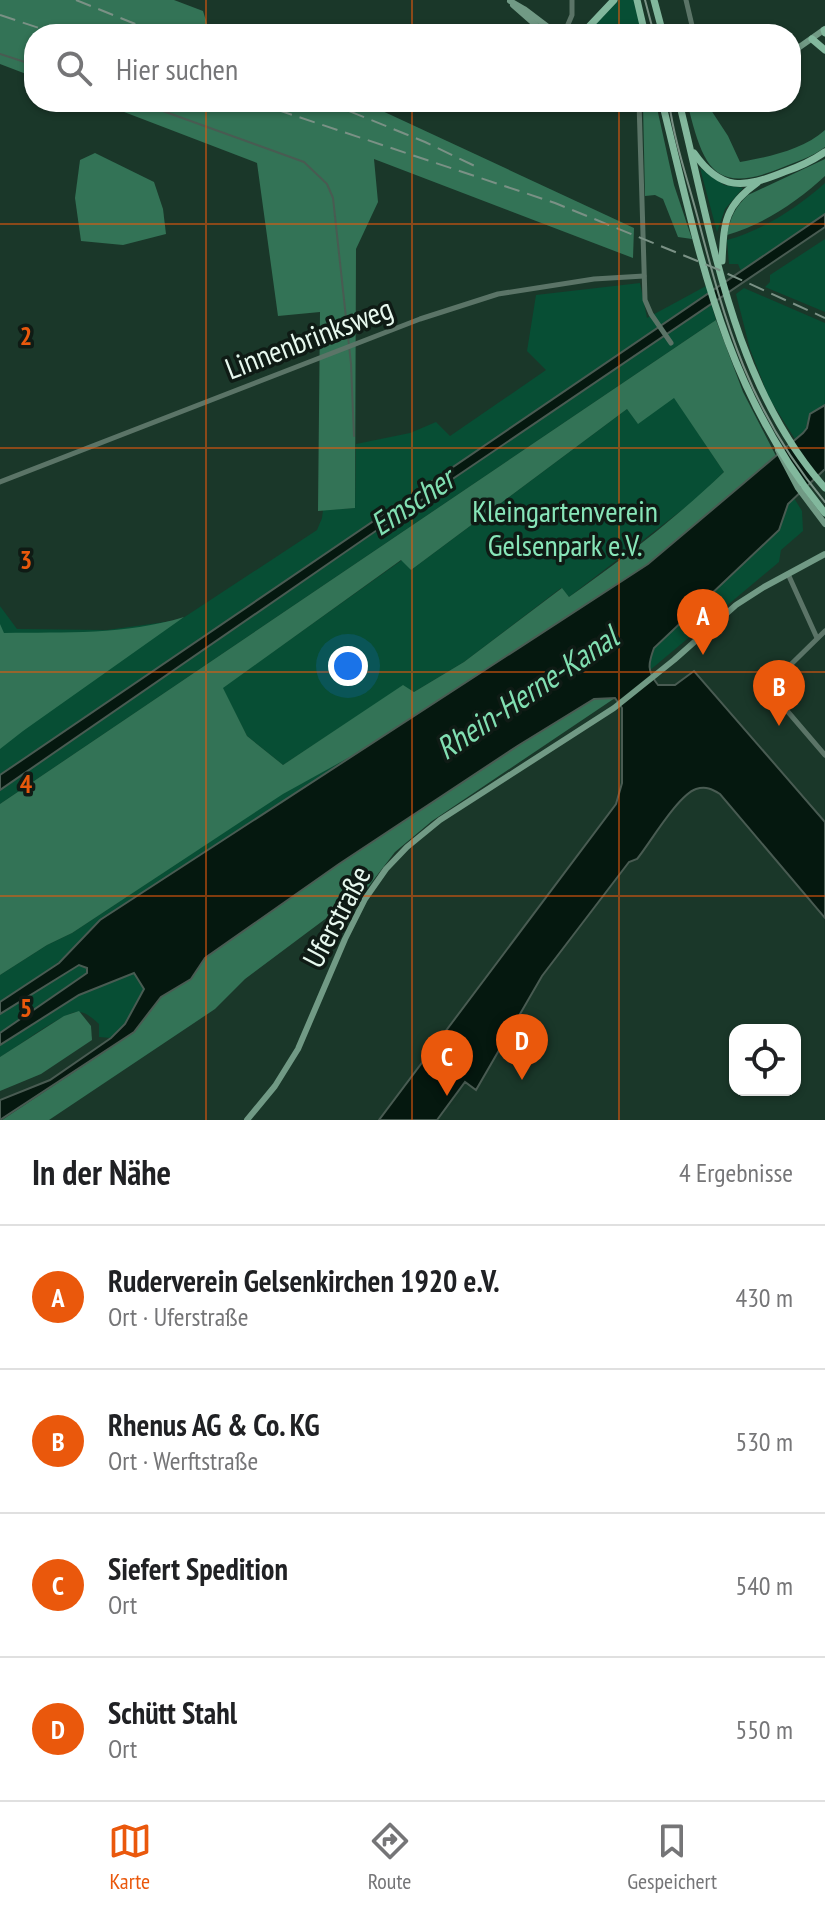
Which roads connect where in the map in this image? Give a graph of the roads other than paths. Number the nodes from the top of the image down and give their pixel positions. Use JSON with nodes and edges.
{"nodes":[{"id":1,"x":572,"y":0,"type":"edge"},
{"id":2,"x":614,"y":0,"type":"edge"},
{"id":3,"x":637,"y":0,"type":"edge"},
{"id":4,"x":654,"y":0,"type":"edge"},
{"id":5,"x":686,"y":0,"type":"edge"},
{"id":6,"x":509,"y":1,"type":"edge"},
{"id":7,"x":535,"y":24,"type":"edge"},
{"id":8,"x":544,"y":24,"type":"edge"},
{"id":9,"x":568,"y":24,"type":"edge"},
{"id":10,"x":591,"y":24,"type":"edge"},
{"id":11,"x":643,"y":24,"type":"edge"},
{"id":12,"x":660,"y":24,"type":"edge"},
{"id":13,"x":692,"y":24,"type":"edge"},
{"id":14,"x":825,"y":31,"type":"edge"},
{"id":15,"x":812,"y":39,"type":"junction"},
{"id":16,"x":801,"y":46,"type":"edge"},
{"id":17,"x":825,"y":50,"type":"edge"},
{"id":18,"x":639,"y":112,"type":"edge"},
{"id":19,"x":666,"y":112,"type":"edge"},
{"id":20,"x":682,"y":112,"type":"edge"},
{"id":21,"x":691,"y":149,"type":"junction"},
{"id":22,"x":825,"y":152,"type":"edge"},
{"id":23,"x":759,"y":182,"type":"junction"},
{"id":24,"x":722,"y":271,"type":"junction"},
{"id":25,"x":644,"y":276,"type":"junction"},
{"id":26,"x":671,"y":343,"type":"dead end"},
{"id":27,"x":0,"y":482,"type":"edge"},
{"id":28,"x":822,"y":485,"type":"edge"},
{"id":29,"x":806,"y":495,"type":"junction"},
{"id":30,"x":825,"y":513,"type":"edge"},
{"id":31,"x":825,"y":524,"type":"edge"},
{"id":32,"x":824,"y":553,"type":"edge"},
{"id":33,"x":788,"y":574,"type":"junction"},
{"id":34,"x":825,"y":631,"type":"edge"},
{"id":35,"x":817,"y":638,"type":"junction"},
{"id":36,"x":825,"y":755,"type":"edge"},
{"id":37,"x":247,"y":1120,"type":"edge"}],
"edges":[{"from":1,"to":9,"type":"street"},
{"from":2,"to":10,"type":"main road"},
{"from":3,"to":11,"type":"main road"},
{"from":4,"to":12,"type":"main road"},
{"from":5,"to":13,"type":"street"},
{"from":6,"to":7,"type":"main road"},
{"from":6,"to":8,"type":"main road"},
{"from":14,"to":15,"type":"main road"},
{"from":15,"to":16,"type":"main road"},
{"from":15,"to":17,"type":"main road"},
{"from":18,"to":25,"type":"street"},
{"from":19,"to":29,"type":"main road"},
{"from":20,"to":21,"type":"main road"},
{"from":21,"to":23,"type":"main road"},
{"from":21,"to":24,"type":"main road"},
{"from":22,"to":23,"type":"main road"},
{"from":23,"to":24,"type":"main road"},
{"from":24,"to":28,"type":"main road"},
{"from":25,"to":26,"type":"street"},
{"from":25,"to":27,"type":"street","name":"Linnenbrinksweg"},
{"from":29,"to":30,"type":"main road"},
{"from":29,"to":31,"type":"main road"},
{"from":32,"to":33,"type":"main road","name":"Uferstraße"},
{"from":33,"to":35,"type":"street"},
{"from":33,"to":37,"type":"main road","name":"Uferstraße"},
{"from":34,"to":35,"type":"street"},
{"from":35,"to":36,"type":"street"}]}
